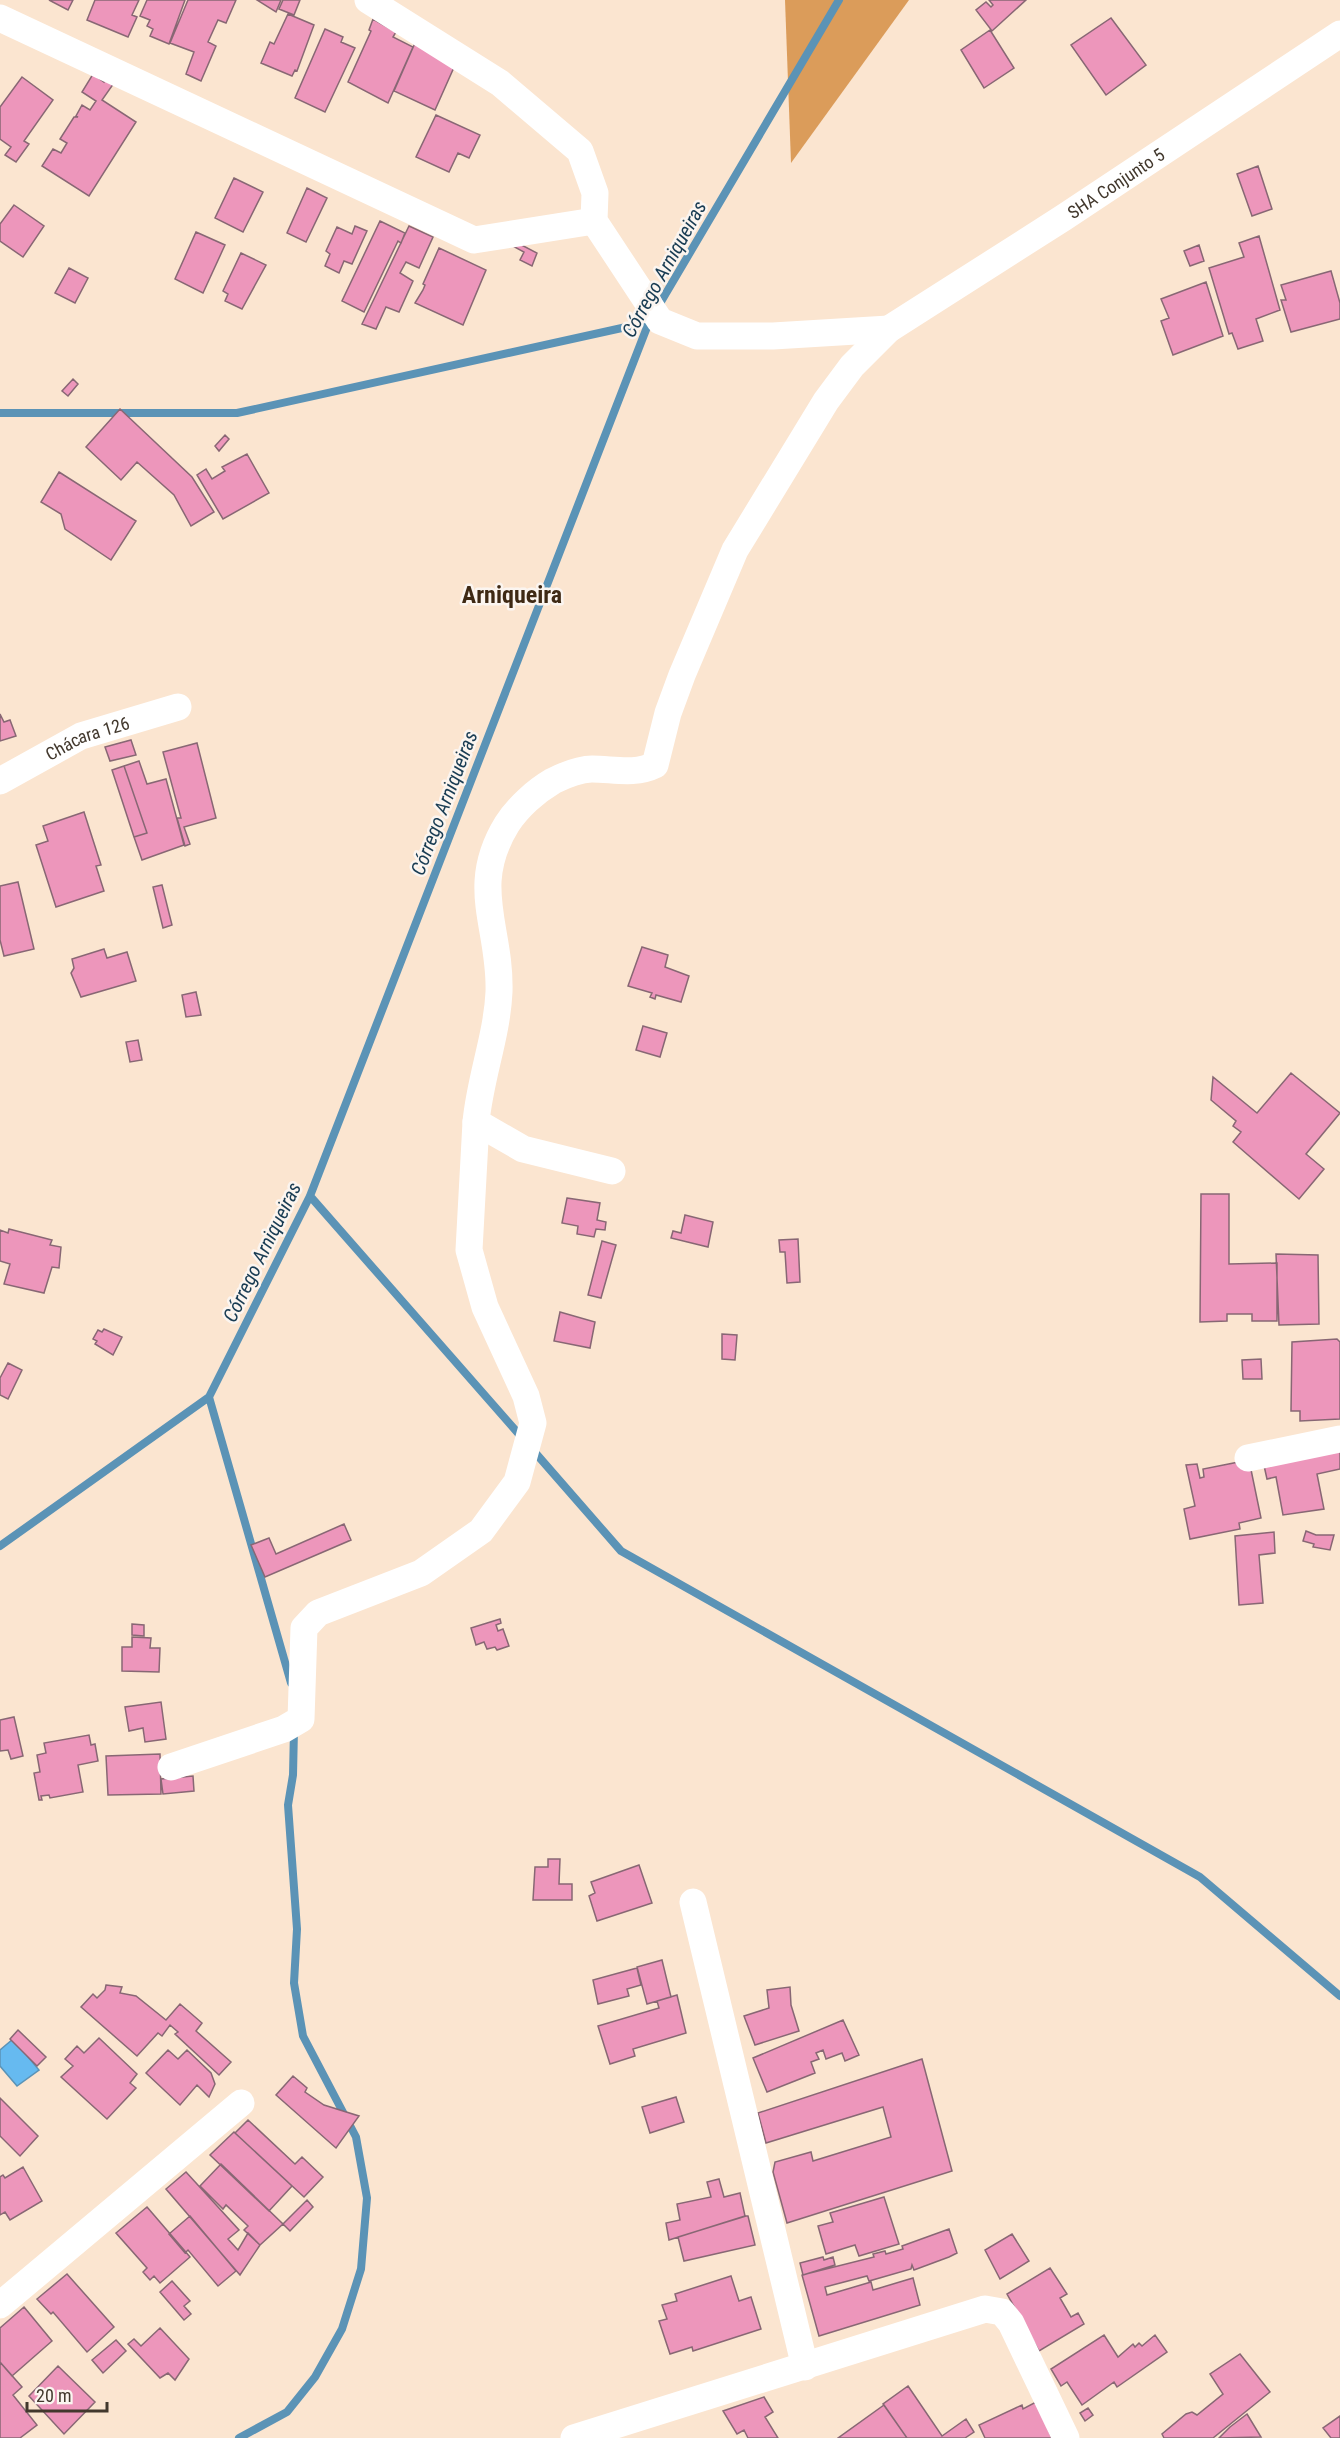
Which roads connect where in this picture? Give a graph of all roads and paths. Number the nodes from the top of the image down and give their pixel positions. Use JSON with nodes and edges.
{"nodes":[{"id":1,"x":368,"y":0,"type":"edge"},
{"id":2,"x":0,"y":18,"type":"edge"},
{"id":3,"x":1340,"y":34,"type":"edge"},
{"id":4,"x":594,"y":221,"type":"junction"},
{"id":5,"x":889,"y":329,"type":"junction"},
{"id":6,"x":178,"y":707,"type":"dead end"},
{"id":7,"x":0,"y":781,"type":"edge"},
{"id":8,"x":476,"y":1122,"type":"junction"},
{"id":9,"x":612,"y":1172,"type":"dead end"},
{"id":10,"x":1340,"y":1439,"type":"edge"},
{"id":11,"x":1248,"y":1458,"type":"dead end"},
{"id":12,"x":171,"y":1767,"type":"dead end"},
{"id":13,"x":693,"y":1902,"type":"dead end"},
{"id":14,"x":241,"y":2103,"type":"dead end"},
{"id":15,"x":0,"y":2305,"type":"edge"},
{"id":16,"x":805,"y":2367,"type":"junction"},
{"id":17,"x":574,"y":2438,"type":"edge"},
{"id":18,"x":1066,"y":2438,"type":"edge"}],
"edges":[{"from":1,"to":4,"type":"street"},
{"from":2,"to":4,"type":"street"},
{"from":3,"to":5,"type":"street","name":"SHA Conjunto 5"},
{"from":4,"to":5,"type":"street"},
{"from":5,"to":8,"type":"street","name":"SHA Conjunto 5"},
{"from":6,"to":7,"type":"street","name":"Chácara 126"},
{"from":8,"to":9,"type":"street"},
{"from":8,"to":12,"type":"street"},
{"from":10,"to":11,"type":"street"},
{"from":13,"to":16,"type":"street"},
{"from":14,"to":15,"type":"street"},
{"from":16,"to":17,"type":"street"},
{"from":16,"to":18,"type":"street"}]}
